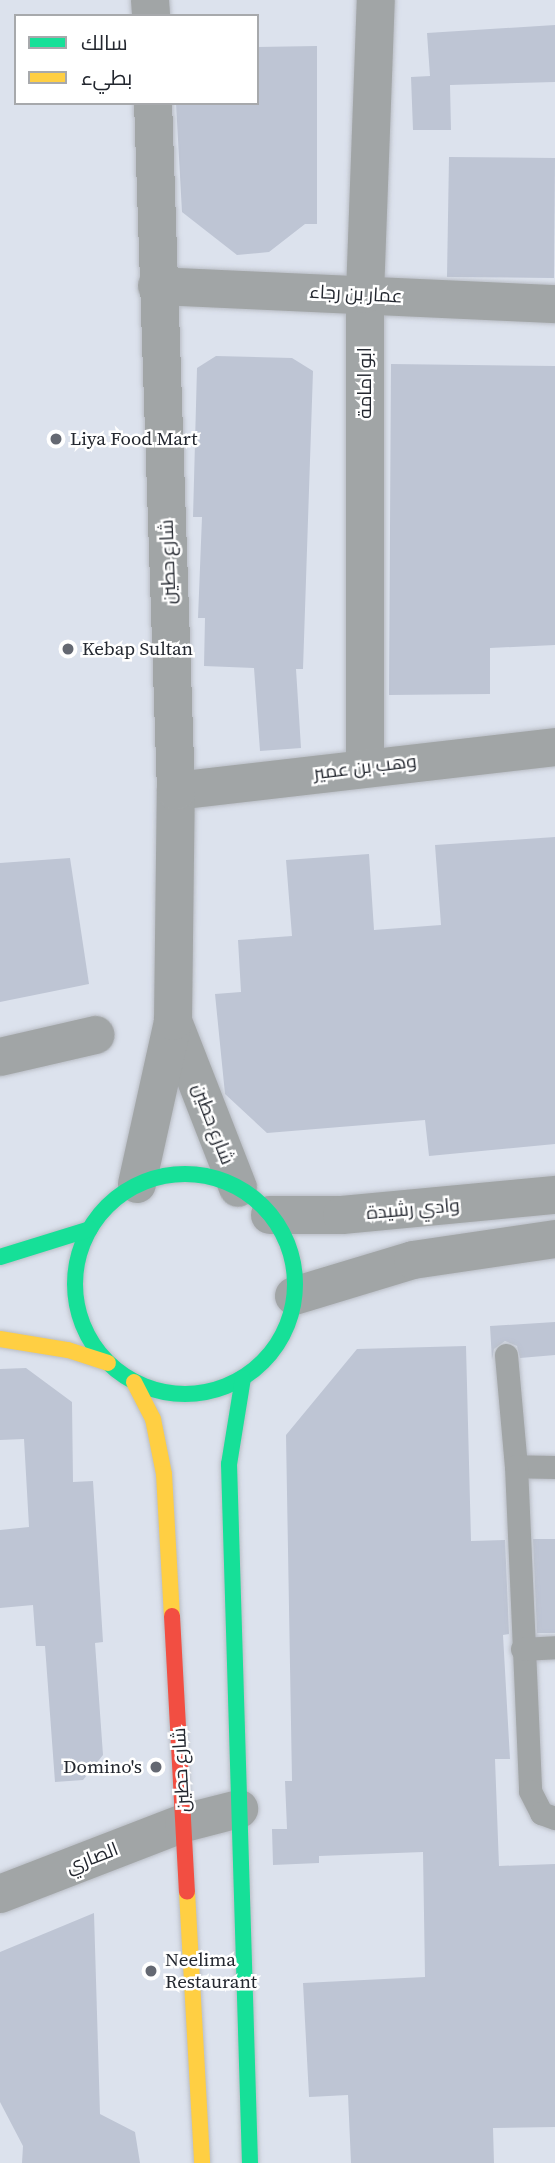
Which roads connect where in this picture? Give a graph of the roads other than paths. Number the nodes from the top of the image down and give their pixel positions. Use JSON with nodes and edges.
{"nodes":[{"id":1,"x":376,"y":0,"type":"edge"},
{"id":2,"x":153,"y":105,"type":"edge"},
{"id":3,"x":158,"y":286,"type":"junction"},
{"id":4,"x":365,"y":293,"type":"junction"},
{"id":5,"x":555,"y":304,"type":"edge"},
{"id":6,"x":555,"y":747,"type":"edge"},
{"id":7,"x":365,"y":766,"type":"junction"},
{"id":8,"x":176,"y":791,"type":"junction"},
{"id":9,"x":173,"y":1021,"type":"junction"},
{"id":10,"x":95,"y":1035,"type":"dead end"},
{"id":11,"x":0,"y":1057,"type":"edge"},
{"id":12,"x":137,"y":1184,"type":"junction"},
{"id":13,"x":238,"y":1188,"type":"junction"},
{"id":14,"x":555,"y":1195,"type":"edge"},
{"id":15,"x":270,"y":1214,"type":"junction"},
{"id":16,"x":90,"y":1229,"type":"junction"},
{"id":17,"x":555,"y":1239,"type":"edge"},
{"id":18,"x":0,"y":1257,"type":"edge"},
{"id":19,"x":294,"y":1296,"type":"junction"},
{"id":20,"x":0,"y":1339,"type":"edge"},
{"id":21,"x":506,"y":1355,"type":"dead end"},
{"id":22,"x":108,"y":1363,"type":"junction"},
{"id":23,"x":243,"y":1378,"type":"junction"},
{"id":24,"x":134,"y":1382,"type":"junction"},
{"id":25,"x":516,"y":1466,"type":"junction"},
{"id":26,"x":555,"y":1466,"type":"edge"},
{"id":27,"x":555,"y":1647,"type":"edge"},
{"id":28,"x":522,"y":1649,"type":"junction"},
{"id":29,"x":239,"y":1809,"type":"junction"},
{"id":30,"x":555,"y":1818,"type":"edge"},
{"id":31,"x":184,"y":1823,"type":"junction"},
{"id":32,"x":0,"y":1894,"type":"edge"},
{"id":33,"x":202,"y":2163,"type":"edge"},
{"id":34,"x":250,"y":2163,"type":"edge"}],
"edges":[{"from":1,"to":4,"type":"street","name":"ابو امامة"},
{"from":2,"to":3,"type":"street","name":"شارع حطين"},
{"from":3,"to":4,"type":"street","name":"عمار بن رجاء"},
{"from":3,"to":8,"type":"street","name":"شارع حطين"},
{"from":4,"to":5,"type":"street","name":"عمار بن رجاء"},
{"from":4,"to":7,"type":"street","name":"ابو امامة"},
{"from":6,"to":7,"type":"street","name":"وهب بن عمير"},
{"from":7,"to":8,"type":"street","name":"وهب بن عمير"},
{"from":8,"to":9,"type":"street","name":"شارع حطين"},
{"from":9,"to":12,"type":"street","name":"شارع حطين"},
{"from":9,"to":13,"type":"street","name":"شارع حطين"},
{"from":10,"to":11,"type":"street"},
{"from":12,"to":13,"type":"street"},
{"from":12,"to":16,"type":"street"},
{"from":13,"to":15,"type":"street"},
{"from":14,"to":15,"type":"street","name":"وادي رشيدة"},
{"from":15,"to":19,"type":"street"},
{"from":16,"to":18,"type":"street"},
{"from":16,"to":22,"type":"street"},
{"from":17,"to":19,"type":"street"},
{"from":19,"to":23,"type":"street"},
{"from":20,"to":22,"type":"street"},
{"from":21,"to":25,"type":"lane"},
{"from":22,"to":24,"type":"street"},
{"from":23,"to":24,"type":"street"},
{"from":23,"to":29,"type":"street"},
{"from":24,"to":31,"type":"street","name":"شارع حطين"},
{"from":25,"to":26,"type":"lane"},
{"from":25,"to":28,"type":"lane"},
{"from":27,"to":28,"type":"lane"},
{"from":28,"to":30,"type":"lane"},
{"from":29,"to":31,"type":"street","name":"الصاري"},
{"from":29,"to":34,"type":"street"},
{"from":31,"to":32,"type":"street","name":"الصاري"},
{"from":31,"to":33,"type":"street","name":"شارع حطين"}]}
